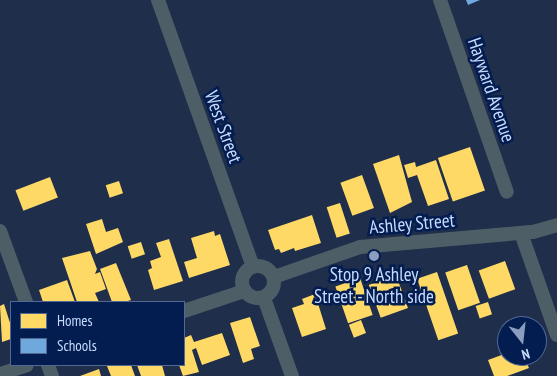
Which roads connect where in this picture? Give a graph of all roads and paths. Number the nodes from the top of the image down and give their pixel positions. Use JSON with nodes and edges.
{"nodes":[{"id":1,"x":158,"y":0,"type":"edge"},
{"id":2,"x":440,"y":0,"type":"edge"},
{"id":3,"x":507,"y":192,"type":"dead end"},
{"id":4,"x":557,"y":225,"type":"edge"},
{"id":5,"x":0,"y":230,"type":"edge"},
{"id":6,"x":521,"y":233,"type":"junction"},
{"id":7,"x":253,"y":267,"type":"junction"},
{"id":8,"x":274,"y":277,"type":"junction"},
{"id":9,"x":244,"y":291,"type":"junction"},
{"id":10,"x":264,"y":298,"type":"junction"},
{"id":11,"x":26,"y":301,"type":"edge"},
{"id":12,"x":185,"y":311,"type":"edge"},
{"id":13,"x":557,"y":335,"type":"edge"},
{"id":14,"x":24,"y":366,"type":"edge"},
{"id":15,"x":0,"y":374,"type":"edge"},
{"id":16,"x":292,"y":376,"type":"edge"}],
"edges":[{"from":1,"to":7,"type":"street","name":"West Street"},
{"from":2,"to":3,"type":"street","name":"Hayward Avenue"},
{"from":4,"to":6,"type":"street","name":"Ashley Street"},
{"from":5,"to":11,"type":"street"},
{"from":6,"to":8,"type":"street","name":"Ashley Street"},
{"from":6,"to":13,"type":"street"},
{"from":7,"to":8,"type":"street"},
{"from":7,"to":9,"type":"street"},
{"from":8,"to":10,"type":"street"},
{"from":9,"to":10,"type":"street"},
{"from":9,"to":12,"type":"street"},
{"from":10,"to":16,"type":"street"},
{"from":14,"to":15,"type":"street"}]}
